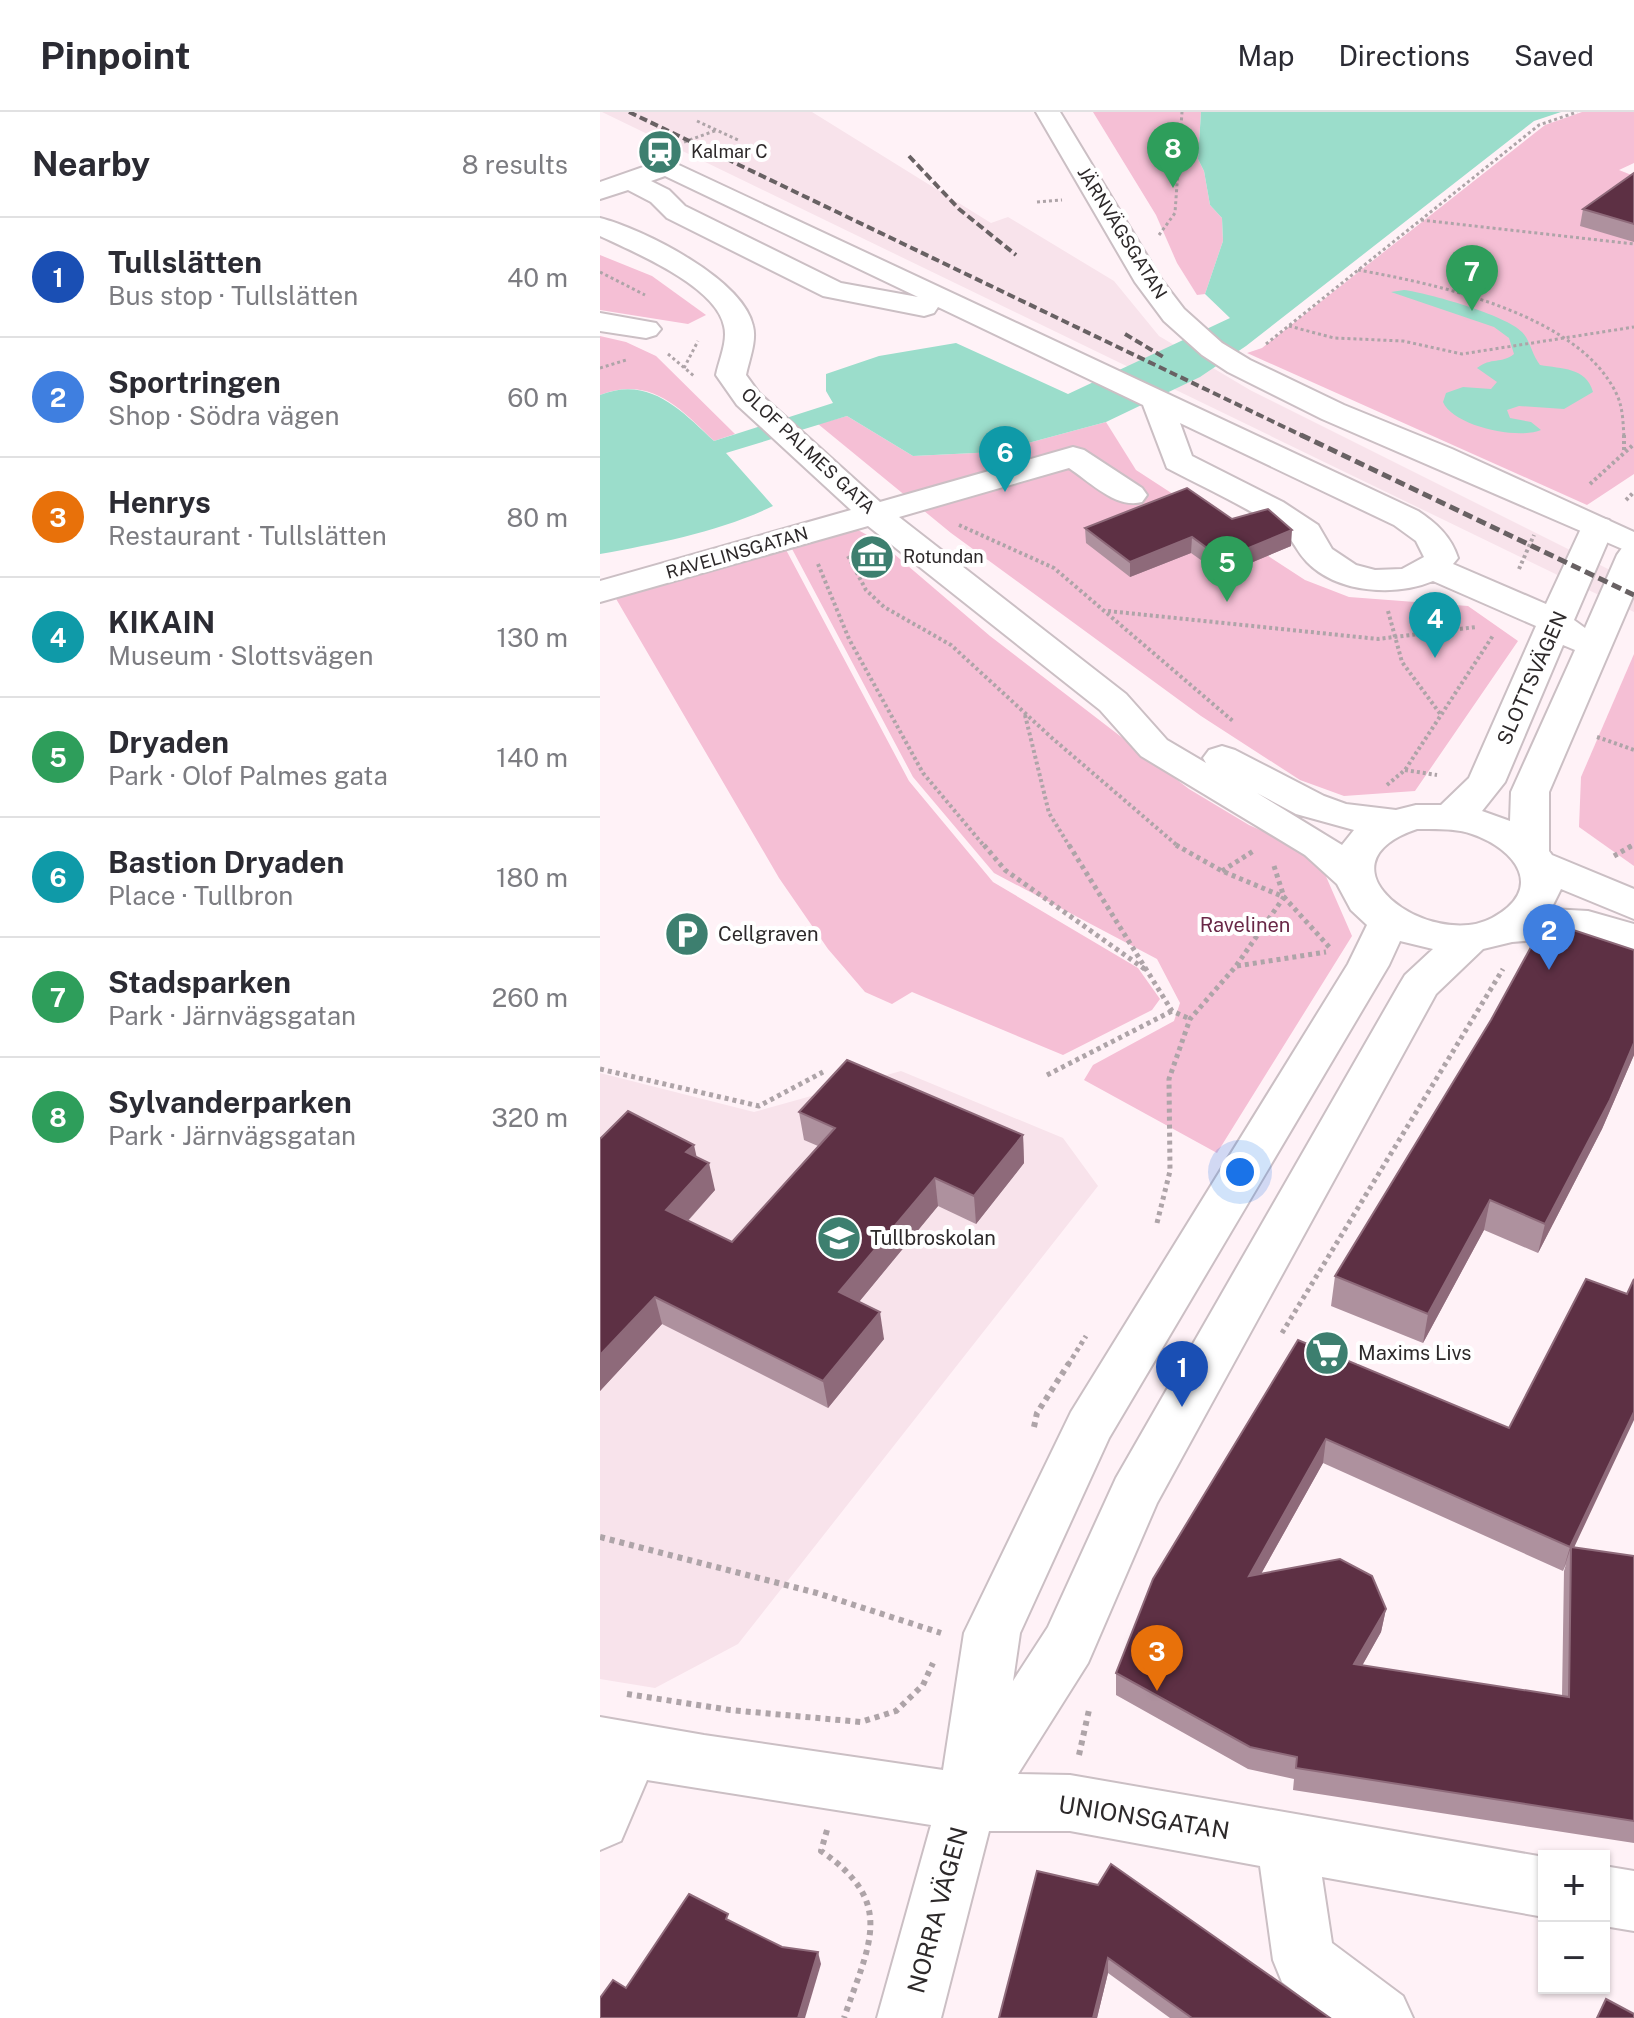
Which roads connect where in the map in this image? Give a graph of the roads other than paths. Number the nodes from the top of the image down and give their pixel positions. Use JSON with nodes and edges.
{"nodes":[{"id":1,"x":1048,"y":112,"type":"edge"},
{"id":2,"x":629,"y":180,"type":"junction"},
{"id":3,"x":600,"y":191,"type":"edge"},
{"id":4,"x":600,"y":226,"type":"edge"},
{"id":5,"x":983,"y":318,"type":"junction"},
{"id":6,"x":600,"y":322,"type":"edge"},
{"id":7,"x":646,"y":329,"type":"dead end"},
{"id":8,"x":1157,"y":400,"type":"junction"},
{"id":9,"x":1333,"y":412,"type":"junction"},
{"id":10,"x":1131,"y":495,"type":"dead end"},
{"id":11,"x":874,"y":514,"type":"junction"},
{"id":12,"x":1592,"y":537,"type":"junction"},
{"id":13,"x":1632,"y":559,"type":"edge"},
{"id":14,"x":1433,"y":568,"type":"junction"},
{"id":15,"x":600,"y":592,"type":"edge"},
{"id":16,"x":1557,"y":624,"type":"junction"},
{"id":17,"x":1585,"y":666,"type":"junction"},
{"id":18,"x":1113,"y":702,"type":"junction"},
{"id":19,"x":1450,"y":818,"type":"junction"},
{"id":20,"x":1395,"y":822,"type":"junction"},
{"id":21,"x":1534,"y":860,"type":"junction"},
{"id":22,"x":1354,"y":877,"type":"junction"},
{"id":23,"x":1634,"y":905,"type":"edge"},
{"id":24,"x":1389,"y":921,"type":"junction"},
{"id":25,"x":1634,"y":939,"type":"edge"},
{"id":26,"x":1495,"y":944,"type":"junction"},
{"id":27,"x":615,"y":1729,"type":"edge"},
{"id":28,"x":967,"y":1802,"type":"junction"},
{"id":29,"x":600,"y":1821,"type":"edge"},
{"id":30,"x":1286,"y":1840,"type":"junction"},
{"id":31,"x":1538,"y":1886,"type":"edge"},
{"id":32,"x":1610,"y":1897,"type":"edge"},
{"id":33,"x":1634,"y":1901,"type":"edge"},
{"id":34,"x":909,"y":2018,"type":"edge"},
{"id":35,"x":1381,"y":2018,"type":"edge"}],
"edges":[{"from":1,"to":9,"type":"street","name":"JÄRNVÄGSGATAN"},
{"from":2,"to":3,"type":"street"},
{"from":2,"to":5,"type":"street"},
{"from":2,"to":5,"type":"street"},
{"from":4,"to":11,"type":"street","name":"OLOF PALMES GATA"},
{"from":5,"to":8,"type":"street"},
{"from":6,"to":7,"type":"street"},
{"from":8,"to":14,"type":"street"},
{"from":8,"to":14,"type":"street"},
{"from":9,"to":12,"type":"street","name":"JÄRNVÄGSGATAN"},
{"from":9,"to":12,"type":"street","name":"JÄRNVÄGSGATAN"},
{"from":10,"to":11,"type":"street","name":"RAVELINSGATAN"},
{"from":11,"to":15,"type":"street","name":"RAVELINSGATAN"},
{"from":11,"to":18,"type":"street","name":"OLOF PALMES GATA"},
{"from":12,"to":13,"type":"street","name":"JÄRNVÄGSGATAN"},
{"from":12,"to":16,"type":"street","name":"SLOTTSVÄGEN"},
{"from":13,"to":17,"type":"street"},
{"from":14,"to":16,"type":"street"},
{"from":16,"to":17,"type":"street"},
{"from":16,"to":19,"type":"street","name":"SLOTTSVÄGEN"},
{"from":17,"to":21,"type":"street"},
{"from":18,"to":20,"type":"street","name":"OLOF PALMES GATA"},
{"from":18,"to":22,"type":"street","name":"OLOF PALMES GATA"},
{"from":19,"to":20,"type":"street"},
{"from":19,"to":21,"type":"street"},
{"from":20,"to":22,"type":"street"},
{"from":21,"to":23,"type":"street"},
{"from":21,"to":26,"type":"street"},
{"from":22,"to":24,"type":"street"},
{"from":24,"to":26,"type":"street"},
{"from":24,"to":28,"type":"street"},
{"from":25,"to":26,"type":"street"},
{"from":26,"to":28,"type":"street"},
{"from":27,"to":28,"type":"street","name":"UNIONSGATAN"},
{"from":27,"to":29,"type":"street"},
{"from":28,"to":30,"type":"street","name":"UNIONSGATAN"},
{"from":28,"to":34,"type":"street","name":"NORRA VÄGEN"},
{"from":30,"to":31,"type":"street","name":"UNIONSGATAN"},
{"from":30,"to":35,"type":"street"},
{"from":32,"to":33,"type":"street"}]}
